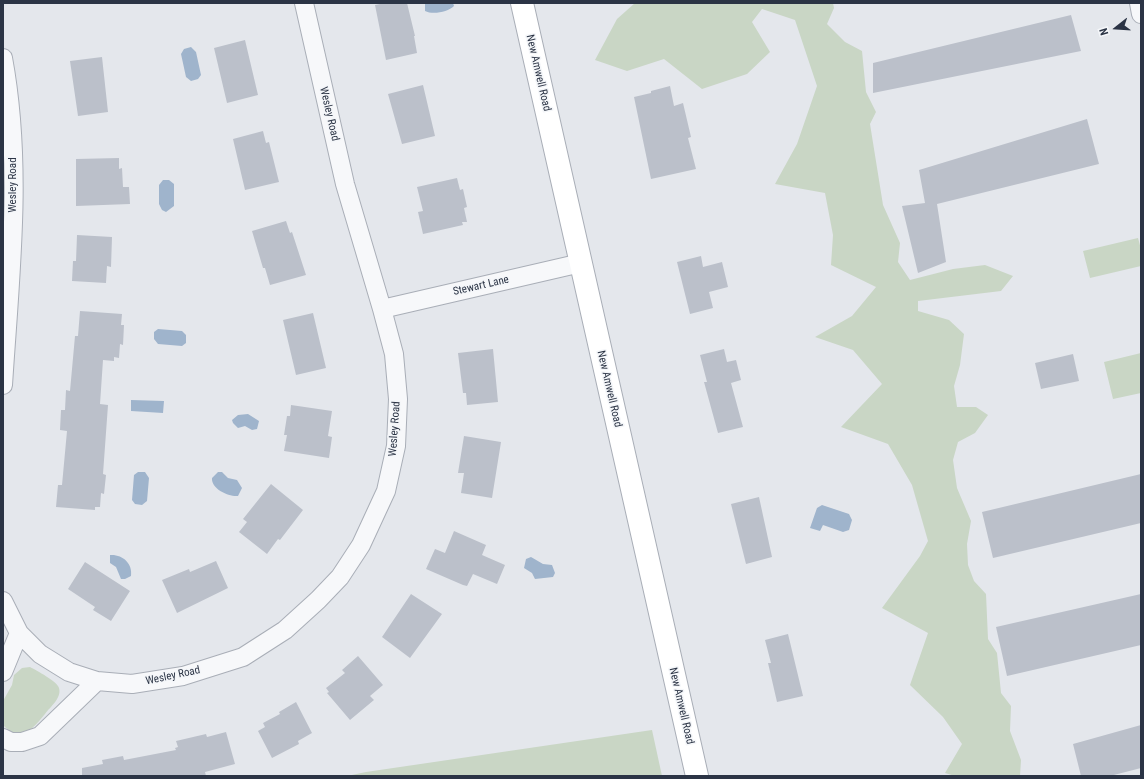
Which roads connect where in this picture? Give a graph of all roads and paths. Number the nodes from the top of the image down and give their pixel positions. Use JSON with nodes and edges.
{"nodes":[{"id":1,"x":304,"y":3,"type":"edge"},
{"id":2,"x":522,"y":3,"type":"edge"},
{"id":3,"x":1139,"y":3,"type":"edge"},
{"id":4,"x":1141,"y":14,"type":"edge"},
{"id":5,"x":3,"y":58,"type":"edge"},
{"id":6,"x":581,"y":263,"type":"junction"},
{"id":7,"x":382,"y":310,"type":"junction"},
{"id":8,"x":3,"y":385,"type":"edge"},
{"id":9,"x":3,"y":601,"type":"edge"},
{"id":10,"x":19,"y":633,"type":"junction"},
{"id":11,"x":3,"y":672,"type":"edge"},
{"id":12,"x":97,"y":681,"type":"junction"},
{"id":13,"x":3,"y":738,"type":"edge"},
{"id":14,"x":697,"y":776,"type":"edge"}],
"edges":[{"from":1,"to":7,"type":"street","name":"Wesley Road"},
{"from":2,"to":6,"type":"street","name":"New Amwell Road"},
{"from":3,"to":4,"type":"street"},
{"from":5,"to":8,"type":"street","name":"Wesley Road"},
{"from":6,"to":7,"type":"street","name":"Stewart Lane"},
{"from":6,"to":14,"type":"street","name":"New Amwell Road"},
{"from":7,"to":12,"type":"street","name":"Wesley Road"},
{"from":9,"to":10,"type":"street","name":"Wesley Road"},
{"from":10,"to":11,"type":"street"},
{"from":10,"to":12,"type":"street","name":"Wesley Road"},
{"from":12,"to":13,"type":"street"}]}
